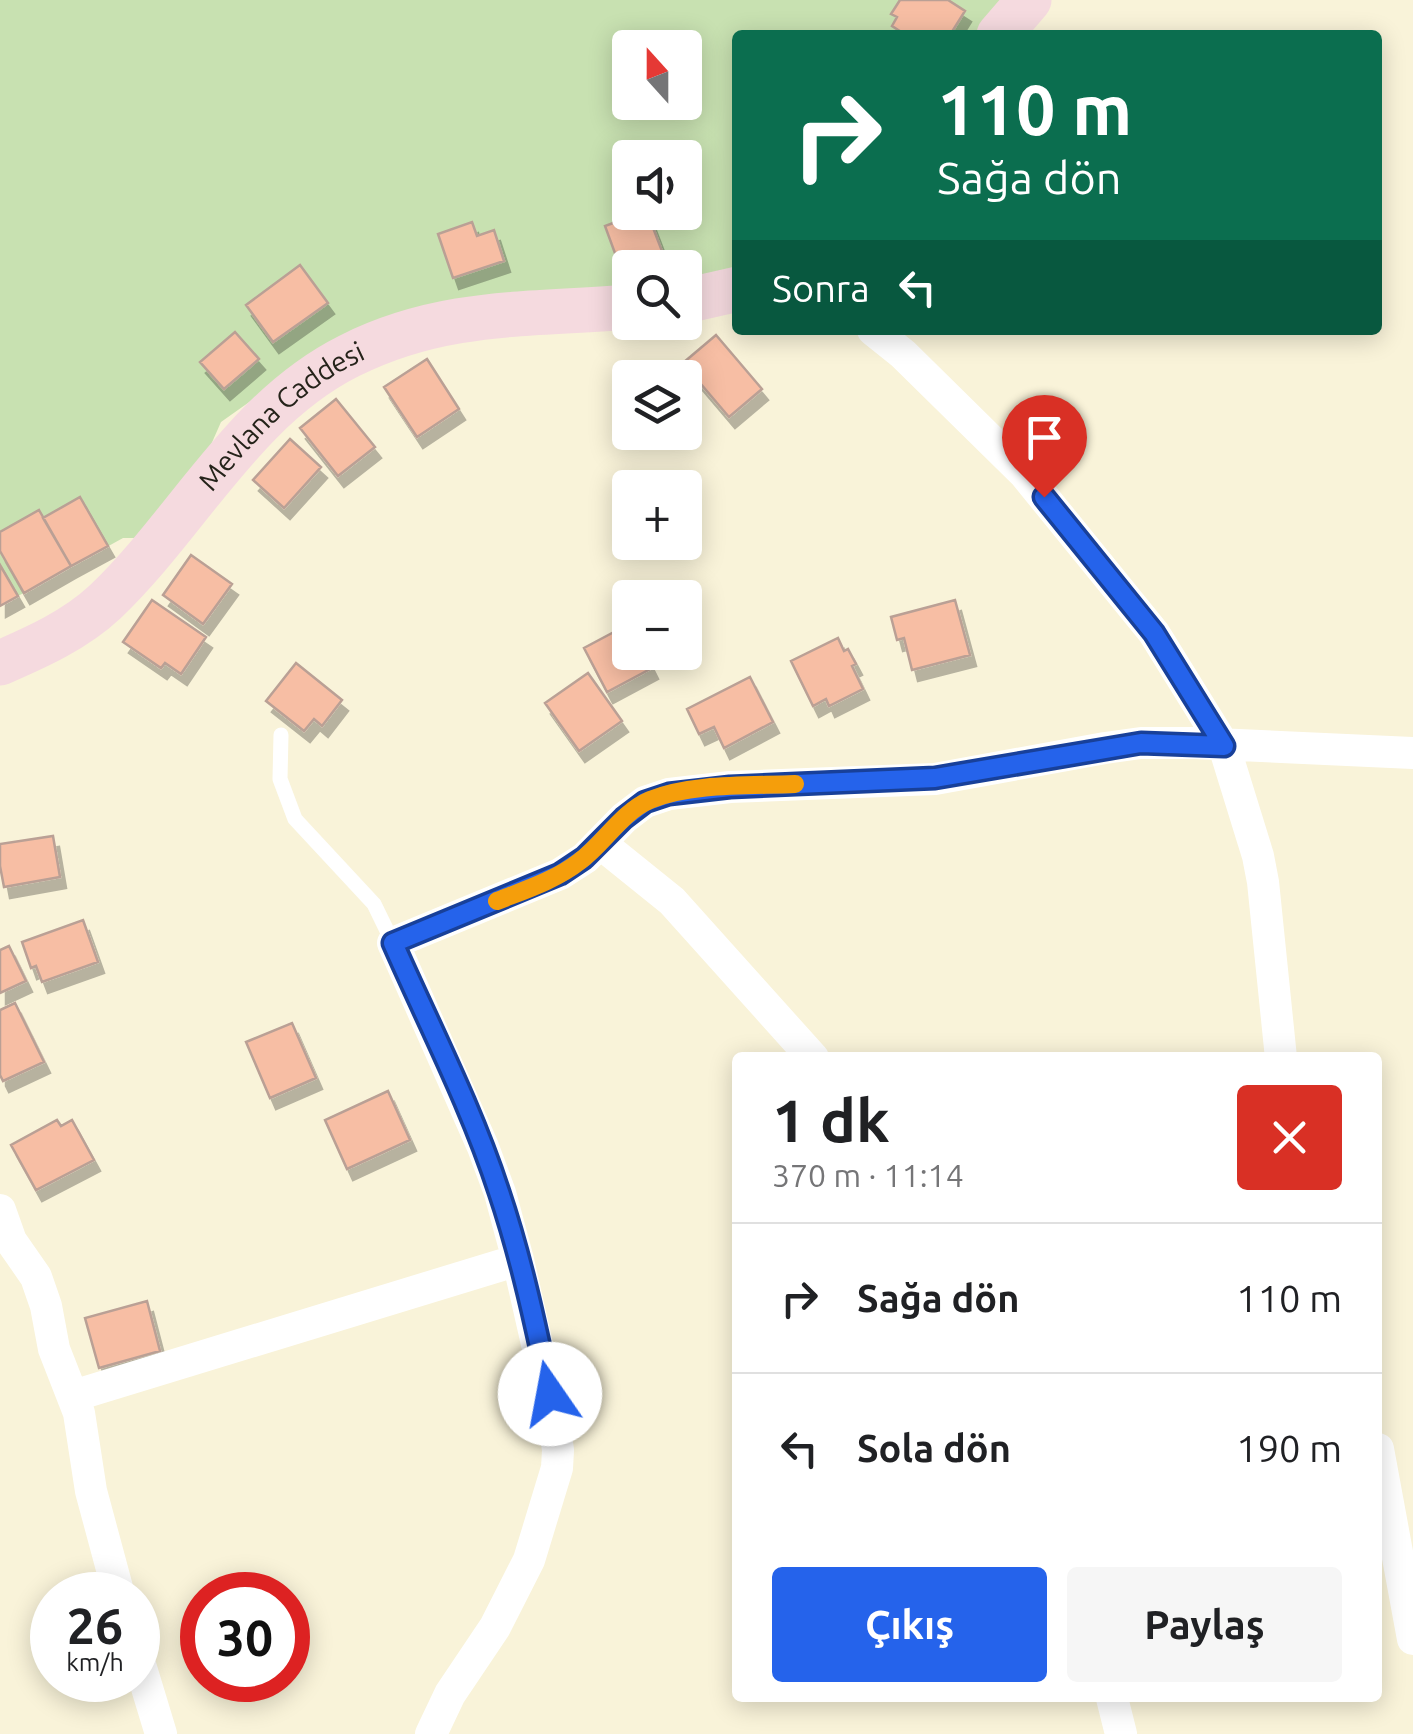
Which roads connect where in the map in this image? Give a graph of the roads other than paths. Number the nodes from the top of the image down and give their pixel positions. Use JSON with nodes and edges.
{"nodes":[{"id":1,"x":1029,"y":0,"type":"edge"},
{"id":2,"x":1003,"y":30,"type":"edge"},
{"id":3,"x":732,"y":290,"type":"edge"},
{"id":4,"x":702,"y":298,"type":"edge"},
{"id":5,"x":612,"y":308,"type":"edge"},
{"id":6,"x":879,"y":335,"type":"edge"},
{"id":7,"x":0,"y":663,"type":"edge"},
{"id":8,"x":281,"y":735,"type":"dead end"},
{"id":9,"x":1224,"y":746,"type":"junction"},
{"id":10,"x":1413,"y":753,"type":"edge"},
{"id":11,"x":600,"y":844,"type":"junction"},
{"id":12,"x":393,"y":943,"type":"junction"},
{"id":13,"x":808,"y":1052,"type":"edge"},
{"id":14,"x":1280,"y":1052,"type":"edge"},
{"id":15,"x":0,"y":1210,"type":"edge"},
{"id":16,"x":518,"y":1260,"type":"junction"},
{"id":17,"x":73,"y":1396,"type":"junction"},
{"id":18,"x":1382,"y":1491,"type":"edge"},
{"id":19,"x":1389,"y":1565,"type":"edge"},
{"id":20,"x":112,"y":1572,"type":"edge"},
{"id":21,"x":1413,"y":1639,"type":"edge"},
{"id":22,"x":151,"y":1702,"type":"edge"},
{"id":23,"x":1113,"y":1702,"type":"edge"},
{"id":24,"x":161,"y":1734,"type":"edge"},
{"id":25,"x":431,"y":1734,"type":"edge"},
{"id":26,"x":1121,"y":1734,"type":"edge"}],
"edges":[{"from":1,"to":2,"type":"street"},
{"from":3,"to":4,"type":"street"},
{"from":5,"to":7,"type":"street","name":"Mevlana Caddesi"},
{"from":6,"to":9,"type":"street"},
{"from":8,"to":12,"type":"lane"},
{"from":9,"to":10,"type":"street"},
{"from":9,"to":11,"type":"street"},
{"from":9,"to":14,"type":"street"},
{"from":11,"to":12,"type":"street"},
{"from":11,"to":13,"type":"street"},
{"from":12,"to":16,"type":"street"},
{"from":15,"to":17,"type":"street"},
{"from":16,"to":17,"type":"street"},
{"from":16,"to":25,"type":"street"},
{"from":17,"to":20,"type":"street"},
{"from":18,"to":19,"type":"street"},
{"from":19,"to":21,"type":"street"},
{"from":22,"to":24,"type":"street"},
{"from":23,"to":26,"type":"street"}]}
